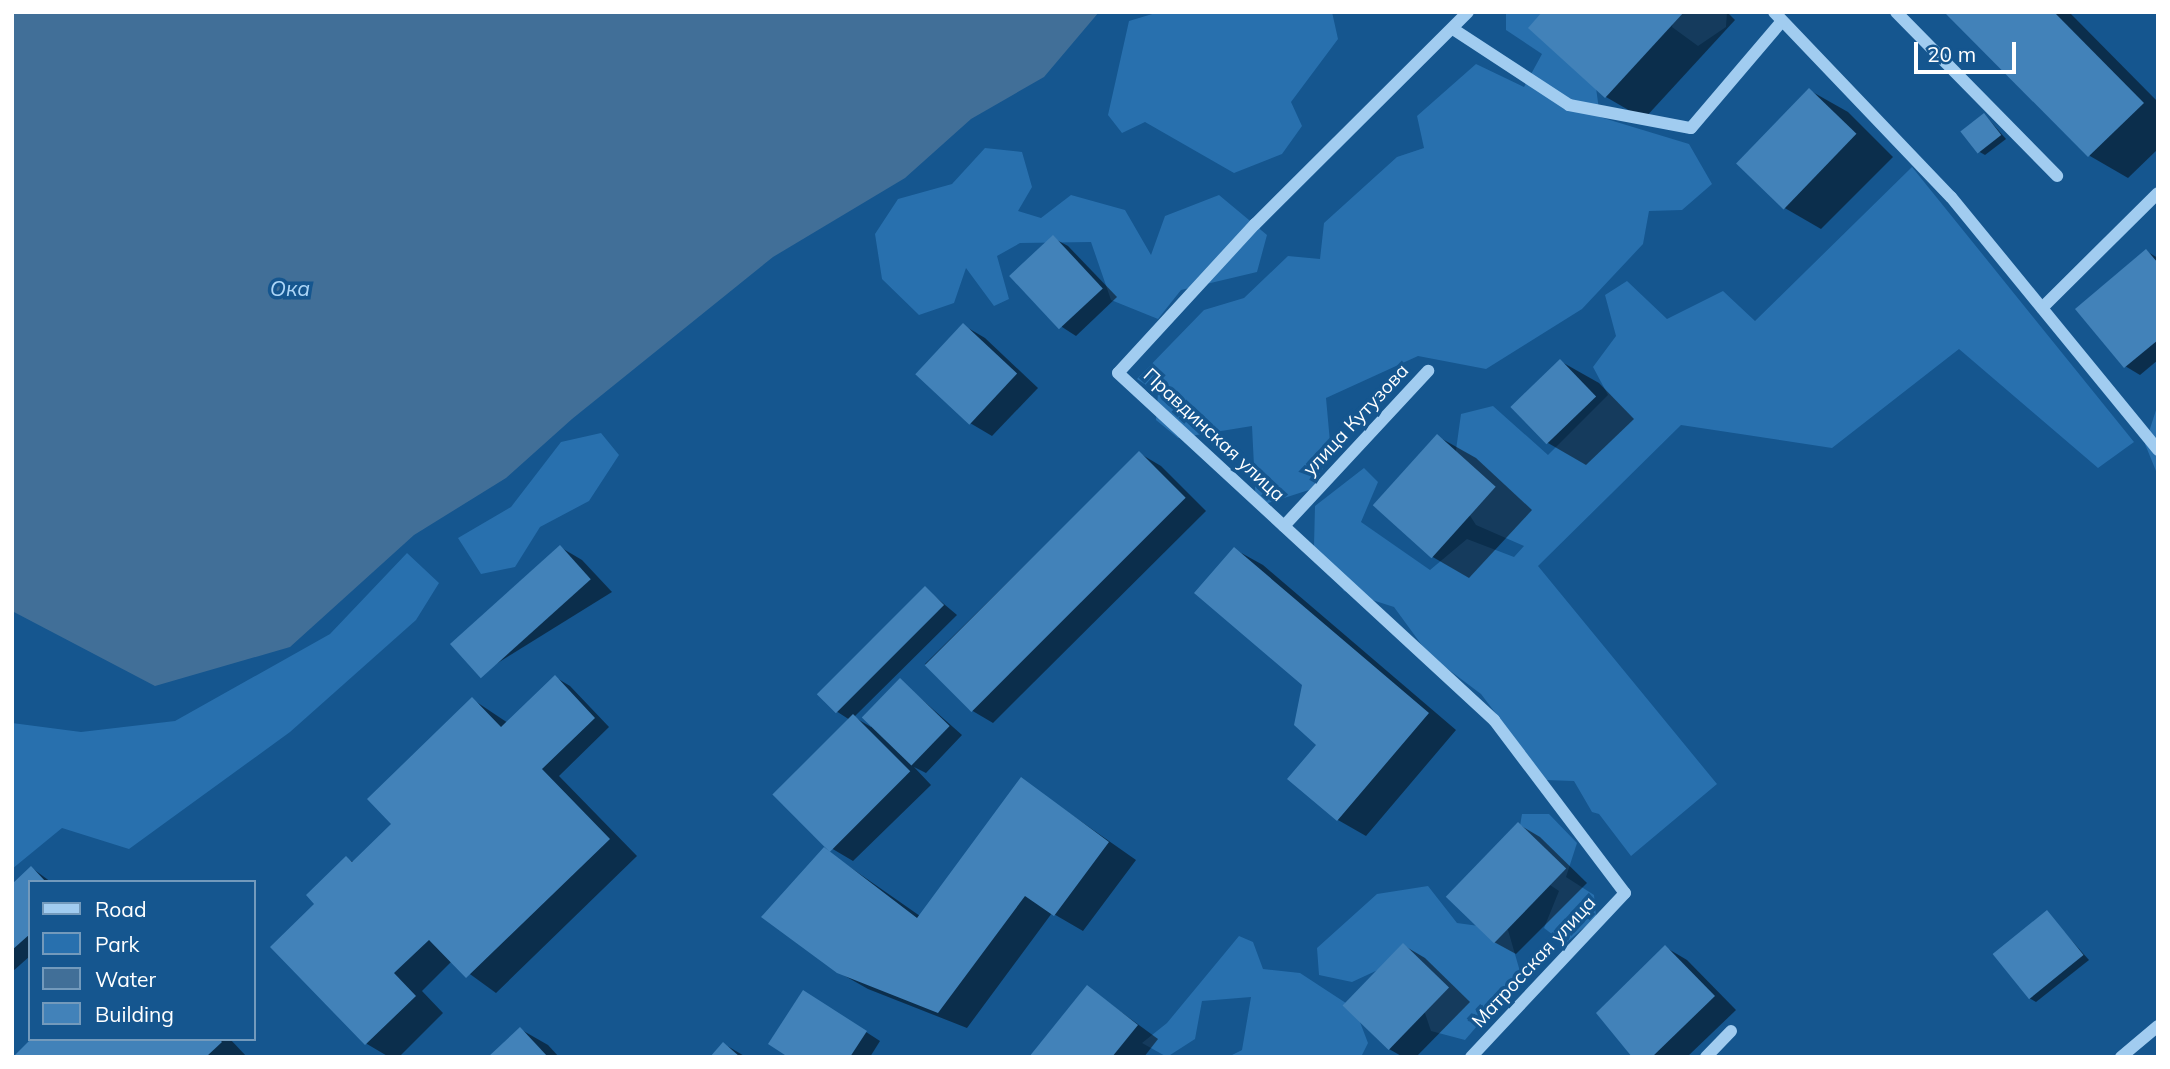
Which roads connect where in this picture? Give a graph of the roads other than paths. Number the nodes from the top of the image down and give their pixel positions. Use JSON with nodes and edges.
{"nodes":[{"id":1,"x":1468,"y":12,"type":"edge"},
{"id":2,"x":1896,"y":12,"type":"edge"},
{"id":3,"x":1778,"y":17,"type":"edge"},
{"id":4,"x":1453,"y":29,"type":"junction"},
{"id":5,"x":2057,"y":176,"type":"dead end"},
{"id":6,"x":2158,"y":193,"type":"edge"},
{"id":7,"x":2042,"y":308,"type":"junction"},
{"id":8,"x":1428,"y":372,"type":"dead end"},
{"id":9,"x":2158,"y":450,"type":"edge"},
{"id":10,"x":1284,"y":526,"type":"junction"},
{"id":11,"x":1625,"y":893,"type":"joint"},
{"id":12,"x":2158,"y":1026,"type":"edge"},
{"id":13,"x":1731,"y":1031,"type":"dead end"},
{"id":14,"x":1471,"y":1057,"type":"edge"},
{"id":15,"x":1706,"y":1057,"type":"edge"},
{"id":16,"x":2121,"y":1057,"type":"edge"}],
"edges":[{"from":1,"to":4,"type":"street","name":"Правдинская улица"},
{"from":2,"to":5,"type":"street"},
{"from":3,"to":4,"type":"street"},
{"from":3,"to":7,"type":"street"},
{"from":4,"to":10,"type":"street","name":"Правдинская улица"},
{"from":6,"to":7,"type":"street"},
{"from":7,"to":9,"type":"street"},
{"from":8,"to":10,"type":"street","name":"улица Кутузова"},
{"from":10,"to":11,"type":"street","name":"Правдинская улица"},
{"from":11,"to":14,"type":"street","name":"Матросская улица"},
{"from":12,"to":16,"type":"street"},
{"from":13,"to":15,"type":"street"}]}
